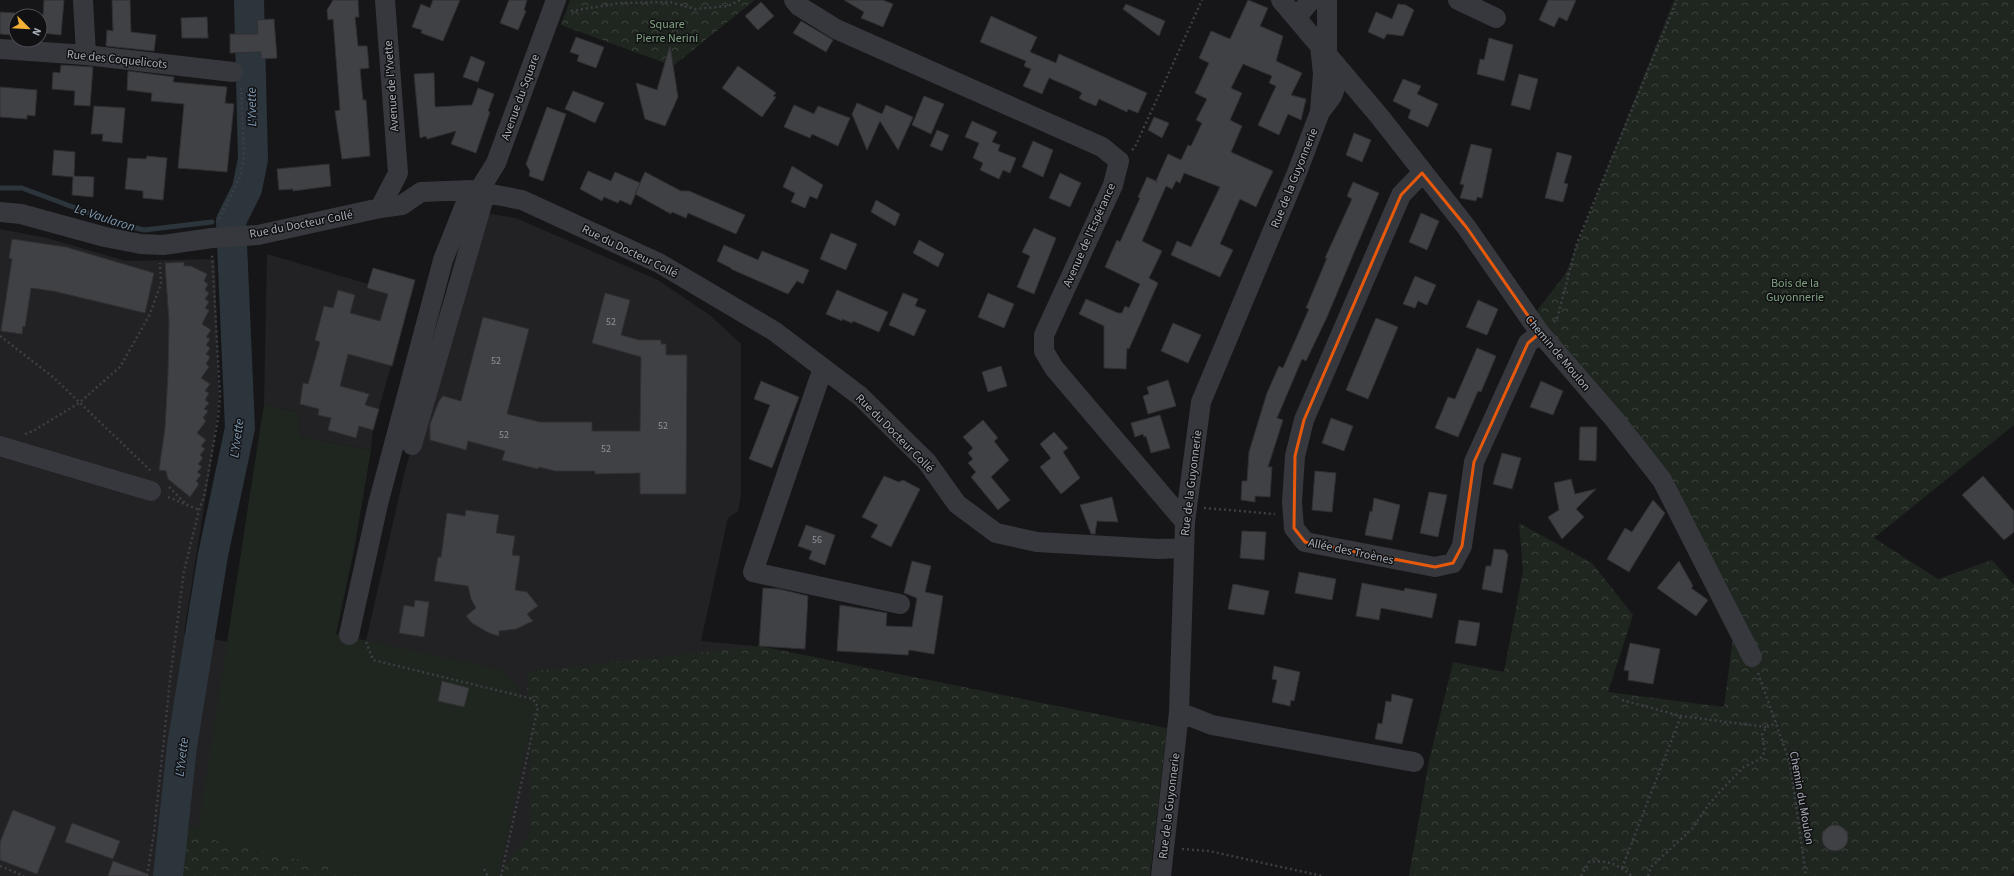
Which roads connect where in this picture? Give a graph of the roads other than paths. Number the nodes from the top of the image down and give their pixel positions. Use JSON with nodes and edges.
{"nodes":[{"id":1,"x":84,"y":0,"type":"edge"},
{"id":2,"x":385,"y":0,"type":"edge"},
{"id":3,"x":794,"y":0,"type":"edge"},
{"id":4,"x":1281,"y":0,"type":"edge"},
{"id":5,"x":1311,"y":0,"type":"edge"},
{"id":6,"x":1327,"y":0,"type":"edge"},
{"id":7,"x":1458,"y":0,"type":"edge"},
{"id":8,"x":553,"y":7,"type":"edge"},
{"id":9,"x":1297,"y":17,"type":"junction"},
{"id":10,"x":1496,"y":18,"type":"dead end"},
{"id":11,"x":0,"y":49,"type":"edge"},
{"id":12,"x":86,"y":55,"type":"junction"},
{"id":13,"x":1328,"y":55,"type":"junction"},
{"id":14,"x":233,"y":72,"type":"road end"},
{"id":15,"x":1357,"y":90,"type":"junction"},
{"id":16,"x":1332,"y":96,"type":"junction"},
{"id":17,"x":1320,"y":112,"type":"junction"},
{"id":18,"x":398,"y":173,"type":"junction"},
{"id":19,"x":1422,"y":173,"type":"junction"},
{"id":20,"x":421,"y":192,"type":"junction"},
{"id":21,"x":478,"y":192,"type":"junction"},
{"id":22,"x":380,"y":208,"type":"junction"},
{"id":23,"x":0,"y":212,"type":"edge"},
{"id":24,"x":1540,"y":333,"type":"junction"},
{"id":25,"x":823,"y":368,"type":"junction"},
{"id":26,"x":412,"y":445,"type":"dead end"},
{"id":27,"x":0,"y":446,"type":"edge"},
{"id":28,"x":156,"y":482,"type":"road end"},
{"id":29,"x":1186,"y":514,"type":"junction"},
{"id":30,"x":1183,"y":548,"type":"junction"},
{"id":31,"x":900,"y":604,"type":"dead end"},
{"id":32,"x":349,"y":635,"type":"dead end"},
{"id":33,"x":1752,"y":657,"type":"road end"},
{"id":34,"x":1179,"y":712,"type":"junction"},
{"id":35,"x":1414,"y":762,"type":"dead end"},
{"id":36,"x":1161,"y":876,"type":"edge"}],
"edges":[{"from":1,"to":12,"type":"street"},
{"from":2,"to":18,"type":"street","name":"Avenue de l'Yvette"},
{"from":3,"to":29,"type":"street","name":"Avenue de l'Espérance"},
{"from":4,"to":9,"type":"street","name":"Chemin de Moulon"},
{"from":5,"to":9,"type":"street"},
{"from":6,"to":13,"type":"street"},
{"from":7,"to":10,"type":"street"},
{"from":8,"to":21,"type":"street","name":"Avenue du Square"},
{"from":9,"to":13,"type":"street","name":"Chemin de Moulon"},
{"from":11,"to":12,"type":"street","name":"Rue des Coquelicots"},
{"from":12,"to":14,"type":"street","name":"Rue des Coquelicots"},
{"from":13,"to":15,"type":"street","name":"Chemin de Moulon"},
{"from":13,"to":16,"type":"street","name":"Rue de la Guyonnerie"},
{"from":13,"to":17,"type":"street","name":"Rue de la Guyonnerie"},
{"from":15,"to":16,"type":"street"},
{"from":15,"to":19,"type":"street","name":"Chemin de Moulon"},
{"from":16,"to":17,"type":"street","name":"Rue de la Guyonnerie"},
{"from":17,"to":29,"type":"street","name":"Rue de la Guyonnerie"},
{"from":18,"to":20,"type":"street"},
{"from":18,"to":22,"type":"street"},
{"from":19,"to":24,"type":"street","name":"Chemin de Moulon"},
{"from":19,"to":24,"type":"street","name":"Allée des Troènes"},
{"from":20,"to":21,"type":"street","name":"Rue du Docteur Collé"},
{"from":20,"to":22,"type":"street","name":"Rue du Docteur Collé"},
{"from":21,"to":25,"type":"street","name":"Rue du Docteur Collé"},
{"from":21,"to":26,"type":"street"},
{"from":21,"to":32,"type":"street"},
{"from":22,"to":23,"type":"street","name":"Rue du Docteur Collé"},
{"from":24,"to":33,"type":"street","name":"Chemin de Moulon"},
{"from":25,"to":30,"type":"street","name":"Rue du Docteur Collé"},
{"from":25,"to":31,"type":"street"},
{"from":27,"to":28,"type":"street"},
{"from":29,"to":30,"type":"street","name":"Rue de la Guyonnerie"},
{"from":30,"to":34,"type":"street","name":"Rue de la Guyonnerie"},
{"from":34,"to":35,"type":"street"},
{"from":34,"to":36,"type":"street","name":"Rue de la Guyonnerie"}]}
